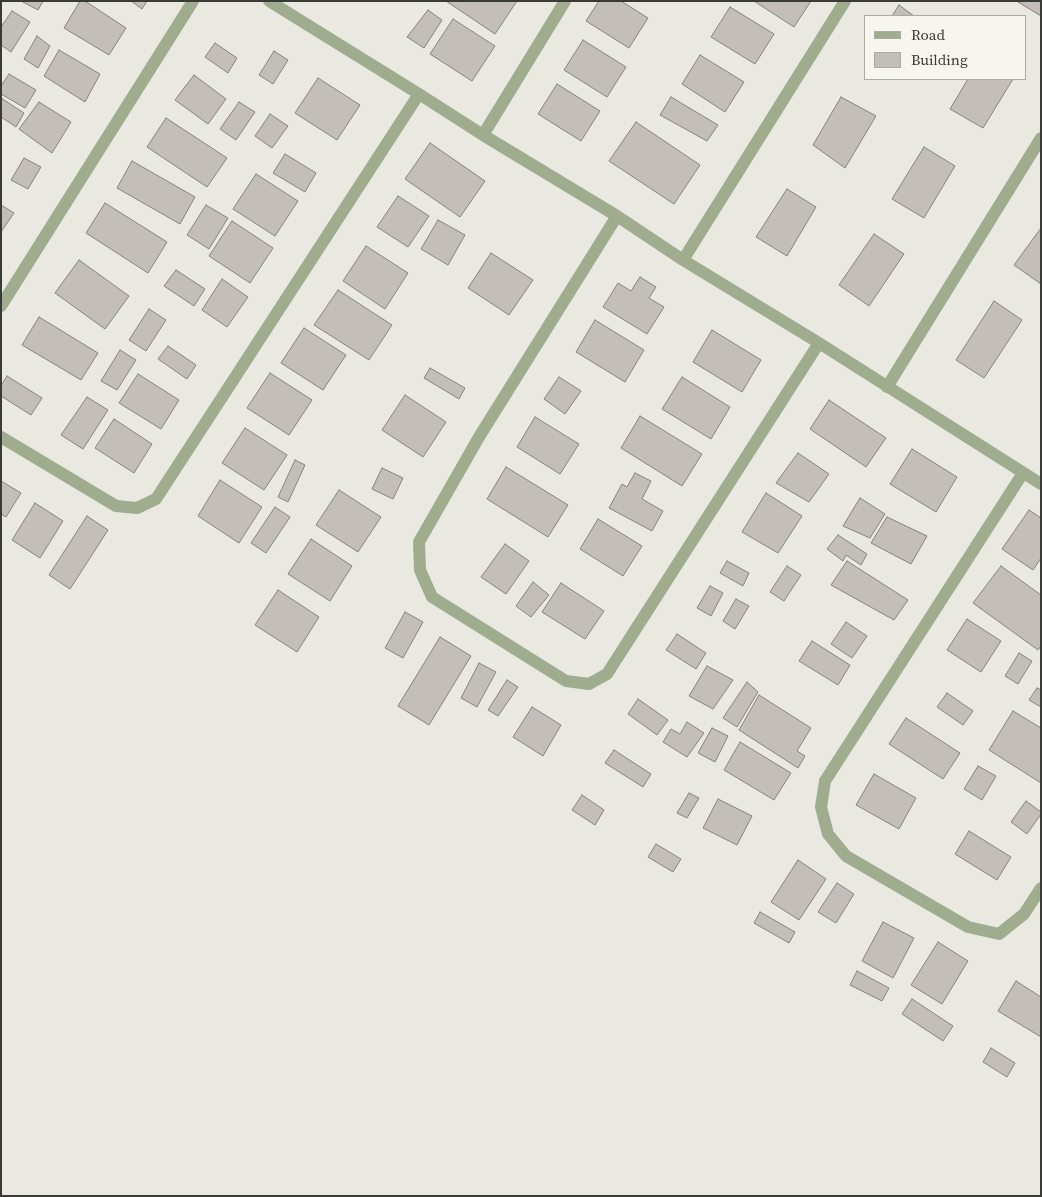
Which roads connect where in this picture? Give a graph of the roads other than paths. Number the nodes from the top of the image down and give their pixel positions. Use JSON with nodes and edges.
{"nodes":[{"id":1,"x":193,"y":1,"type":"edge"},
{"id":2,"x":565,"y":1,"type":"edge"},
{"id":3,"x":845,"y":1,"type":"edge"},
{"id":4,"x":276,"y":3,"type":"edge"},
{"id":5,"x":420,"y":94,"type":"junction"},
{"id":6,"x":483,"y":135,"type":"junction"},
{"id":7,"x":1041,"y":138,"type":"edge"},
{"id":8,"x":617,"y":216,"type":"junction"},
{"id":9,"x":684,"y":260,"type":"junction"},
{"id":10,"x":1,"y":306,"type":"edge"},
{"id":11,"x":818,"y":343,"type":"junction"},
{"id":12,"x":887,"y":387,"type":"junction"},
{"id":13,"x":1,"y":437,"type":"edge"},
{"id":14,"x":1023,"y":473,"type":"junction"},
{"id":15,"x":1041,"y":484,"type":"edge"},
{"id":16,"x":1041,"y":888,"type":"edge"}],
"edges":[{"from":1,"to":10,"type":"street"},
{"from":2,"to":6,"type":"street"},
{"from":3,"to":9,"type":"street"},
{"from":4,"to":5,"type":"street"},
{"from":5,"to":6,"type":"street"},
{"from":5,"to":13,"type":"street"},
{"from":6,"to":8,"type":"street"},
{"from":7,"to":12,"type":"street"},
{"from":8,"to":9,"type":"street"},
{"from":8,"to":11,"type":"street"},
{"from":9,"to":11,"type":"street"},
{"from":11,"to":12,"type":"street"},
{"from":12,"to":14,"type":"street"},
{"from":14,"to":15,"type":"street"},
{"from":14,"to":16,"type":"street"}]}
